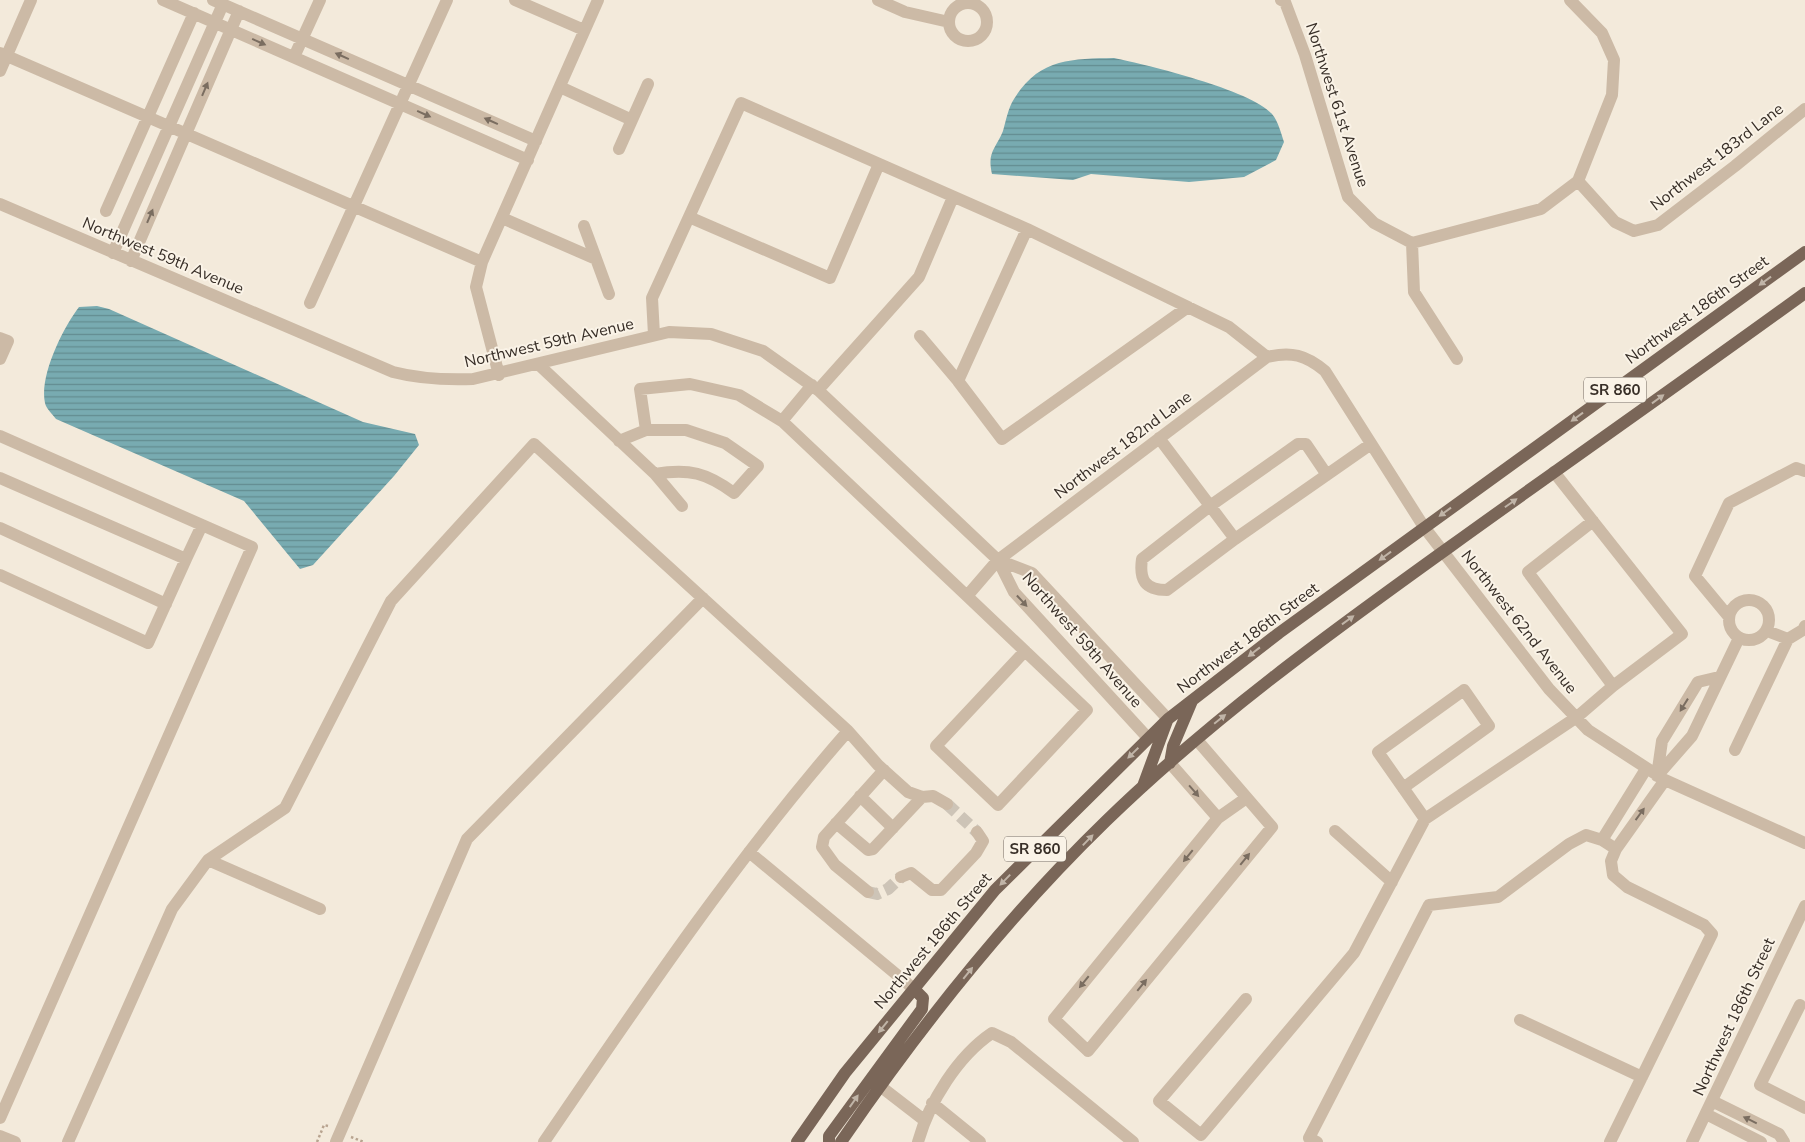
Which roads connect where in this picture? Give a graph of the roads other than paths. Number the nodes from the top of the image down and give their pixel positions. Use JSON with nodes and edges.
{"nodes":[{"id":1,"x":31,"y":0,"type":"edge"},
{"id":2,"x":164,"y":0,"type":"edge"},
{"id":3,"x":320,"y":0,"type":"edge"},
{"id":4,"x":447,"y":0,"type":"edge"},
{"id":5,"x":515,"y":0,"type":"edge"},
{"id":6,"x":598,"y":0,"type":"edge"},
{"id":7,"x":878,"y":0,"type":"edge"},
{"id":8,"x":1281,"y":0,"type":"edge"},
{"id":9,"x":1570,"y":0,"type":"edge"},
{"id":10,"x":218,"y":2,"type":"edge"},
{"id":11,"x":905,"y":6,"type":"edge"},
{"id":12,"x":239,"y":11,"type":"junction"},
{"id":13,"x":194,"y":13,"type":"junction"},
{"id":14,"x":215,"y":22,"type":"junction"},
{"id":15,"x":949,"y":22,"type":"dead end"},
{"id":16,"x":231,"y":30,"type":"junction"},
{"id":17,"x":584,"y":30,"type":"junction"},
{"id":18,"x":302,"y":39,"type":"junction"},
{"id":19,"x":3,"y":54,"type":"edge"},
{"id":20,"x":294,"y":57,"type":"junction"},
{"id":21,"x":0,"y":71,"type":"edge"},
{"id":22,"x":648,"y":84,"type":"dead end"},
{"id":23,"x":409,"y":85,"type":"junction"},
{"id":24,"x":560,"y":87,"type":"junction"},
{"id":25,"x":400,"y":104,"type":"junction"},
{"id":26,"x":1805,"y":109,"type":"edge"},
{"id":27,"x":148,"y":117,"type":"junction"},
{"id":28,"x":632,"y":120,"type":"junction"},
{"id":29,"x":169,"y":126,"type":"junction"},
{"id":30,"x":186,"y":134,"type":"junction"},
{"id":31,"x":536,"y":141,"type":"junction"},
{"id":32,"x":619,"y":148,"type":"dead end"},
{"id":33,"x":528,"y":160,"type":"junction"},
{"id":34,"x":879,"y":164,"type":"junction"},
{"id":35,"x":1578,"y":181,"type":"junction"},
{"id":36,"x":953,"y":197,"type":"junction"},
{"id":37,"x":0,"y":204,"type":"edge"},
{"id":38,"x":354,"y":207,"type":"junction"},
{"id":39,"x":106,"y":211,"type":"dead end"},
{"id":40,"x":689,"y":217,"type":"junction"},
{"id":41,"x":502,"y":218,"type":"junction"},
{"id":42,"x":584,"y":226,"type":"dead end"},
{"id":43,"x":1027,"y":229,"type":"junction"},
{"id":44,"x":1412,"y":244,"type":"junction"},
{"id":45,"x":1805,"y":252,"type":"edge"},
{"id":46,"x":114,"y":253,"type":"junction"},
{"id":47,"x":131,"y":260,"type":"junction"},
{"id":48,"x":596,"y":260,"type":"junction"},
{"id":49,"x":482,"y":262,"type":"junction"},
{"id":50,"x":1805,"y":293,"type":"edge"},
{"id":51,"x":609,"y":294,"type":"dead end"},
{"id":52,"x":310,"y":303,"type":"dead end"},
{"id":53,"x":1188,"y":307,"type":"junction"},
{"id":54,"x":654,"y":336,"type":"junction"},
{"id":55,"x":920,"y":336,"type":"dead end"},
{"id":56,"x":0,"y":338,"type":"edge"},
{"id":57,"x":1267,"y":357,"type":"junction"},
{"id":58,"x":0,"y":359,"type":"edge"},
{"id":59,"x":1458,"y":359,"type":"dead end"},
{"id":60,"x":538,"y":364,"type":"junction"},
{"id":61,"x":499,"y":374,"type":"junction"},
{"id":62,"x":958,"y":381,"type":"junction"},
{"id":63,"x":815,"y":388,"type":"junction"},
{"id":64,"x":782,"y":420,"type":"junction"},
{"id":65,"x":646,"y":430,"type":"junction"},
{"id":66,"x":0,"y":436,"type":"edge"},
{"id":67,"x":1159,"y":438,"type":"junction"},
{"id":68,"x":620,"y":441,"type":"junction"},
{"id":69,"x":1371,"y":444,"type":"junction"},
{"id":70,"x":1805,"y":471,"type":"edge"},
{"id":71,"x":1554,"y":472,"type":"junction"},
{"id":72,"x":655,"y":474,"type":"junction"},
{"id":73,"x":1327,"y":475,"type":"junction"},
{"id":74,"x":0,"y":478,"type":"edge"},
{"id":75,"x":682,"y":506,"type":"dead end"},
{"id":76,"x":1210,"y":506,"type":"junction"},
{"id":77,"x":1593,"y":521,"type":"junction"},
{"id":78,"x":202,"y":525,"type":"junction"},
{"id":79,"x":0,"y":528,"type":"edge"},
{"id":80,"x":1424,"y":528,"type":"junction"},
{"id":81,"x":1235,"y":539,"type":"junction"},
{"id":82,"x":1443,"y":551,"type":"junction"},
{"id":83,"x":186,"y":559,"type":"junction"},
{"id":84,"x":998,"y":560,"type":"junction"},
{"id":85,"x":0,"y":576,"type":"edge"},
{"id":86,"x":967,"y":596,"type":"junction"},
{"id":87,"x":703,"y":598,"type":"junction"},
{"id":88,"x":166,"y":604,"type":"junction"},
{"id":89,"x":1729,"y":617,"type":"junction"},
{"id":90,"x":1805,"y":626,"type":"edge"},
{"id":91,"x":1766,"y":631,"type":"junction"},
{"id":92,"x":1739,"y":638,"type":"junction"},
{"id":93,"x":1788,"y":639,"type":"junction"},
{"id":94,"x":1025,"y":651,"type":"junction"},
{"id":95,"x":1719,"y":677,"type":"junction"},
{"id":96,"x":1613,"y":686,"type":"junction"},
{"id":97,"x":1193,"y":699,"type":"junction"},
{"id":98,"x":1577,"y":717,"type":"junction"},
{"id":99,"x":1168,"y":719,"type":"junction"},
{"id":100,"x":848,"y":731,"type":"junction"},
{"id":101,"x":1148,"y":738,"type":"junction"},
{"id":102,"x":1197,"y":740,"type":"junction"},
{"id":103,"x":1735,"y":750,"type":"dead end"},
{"id":104,"x":1170,"y":763,"type":"junction"},
{"id":105,"x":884,"y":770,"type":"junction"},
{"id":106,"x":1656,"y":775,"type":"junction"},
{"id":107,"x":1403,"y":788,"type":"junction"},
{"id":108,"x":1142,"y":789,"type":"junction"},
{"id":109,"x":860,"y":796,"type":"junction"},
{"id":110,"x":922,"y":797,"type":"junction"},
{"id":111,"x":1245,"y":799,"type":"junction"},
{"id":112,"x":947,"y":804,"type":"tunnel mouth"},
{"id":113,"x":1218,"y":818,"type":"junction"},
{"id":114,"x":1425,"y":819,"type":"junction"},
{"id":115,"x":836,"y":823,"type":"junction"},
{"id":116,"x":893,"y":828,"type":"junction"},
{"id":117,"x":1335,"y":831,"type":"dead end"},
{"id":118,"x":977,"y":832,"type":"dead end"},
{"id":119,"x":1602,"y":840,"type":"junction"},
{"id":120,"x":1805,"y":843,"type":"edge"},
{"id":121,"x":1616,"y":849,"type":"junction"},
{"id":122,"x":749,"y":852,"type":"junction"},
{"id":123,"x":208,"y":860,"type":"junction"},
{"id":124,"x":901,"y":877,"type":"dead end"},
{"id":125,"x":1392,"y":882,"type":"junction"},
{"id":126,"x":868,"y":892,"type":"dead end"},
{"id":127,"x":1805,"y":906,"type":"edge"},
{"id":128,"x":320,"y":910,"type":"dead end"},
{"id":129,"x":914,"y":989,"type":"junction"},
{"id":130,"x":1246,"y":999,"type":"dead end"},
{"id":131,"x":1800,"y":1005,"type":"dead end"},
{"id":132,"x":1520,"y":1020,"type":"dead end"},
{"id":133,"x":1642,"y":1077,"type":"junction"},
{"id":134,"x":880,"y":1086,"type":"junction"},
{"id":135,"x":1712,"y":1101,"type":"junction"},
{"id":136,"x":932,"y":1103,"type":"junction"},
{"id":137,"x":1805,"y":1108,"type":"edge"},
{"id":138,"x":1706,"y":1114,"type":"junction"},
{"id":139,"x":0,"y":1118,"type":"edge"},
{"id":140,"x":924,"y":1120,"type":"junction"},
{"id":141,"x":0,"y":1136,"type":"edge"},
{"id":142,"x":72,"y":1141,"type":"edge"},
{"id":143,"x":14,"y":1142,"type":"edge"},
{"id":144,"x":336,"y":1142,"type":"edge"},
{"id":145,"x":544,"y":1142,"type":"edge"},
{"id":146,"x":797,"y":1142,"type":"edge"},
{"id":147,"x":829,"y":1142,"type":"edge"},
{"id":148,"x":842,"y":1142,"type":"edge"},
{"id":149,"x":918,"y":1142,"type":"edge"},
{"id":150,"x":980,"y":1142,"type":"edge"},
{"id":151,"x":1133,"y":1142,"type":"edge"},
{"id":152,"x":1317,"y":1142,"type":"edge"},
{"id":153,"x":1610,"y":1142,"type":"edge"},
{"id":154,"x":1692,"y":1142,"type":"edge"},
{"id":155,"x":1761,"y":1142,"type":"edge"},
{"id":156,"x":1784,"y":1142,"type":"edge"}],
"edges":[{"from":1,"to":19,"type":"street"},
{"from":2,"to":13,"type":"street"},
{"from":3,"to":18,"type":"street"},
{"from":4,"to":23,"type":"street"},
{"from":5,"to":17,"type":"street"},
{"from":6,"to":17,"type":"street"},
{"from":7,"to":11,"type":"street"},
{"from":8,"to":44,"type":"street","name":"Northwest 61st Avenue"},
{"from":9,"to":35,"type":"street"},
{"from":10,"to":12,"type":"street"},
{"from":10,"to":14,"type":"street"},
{"from":11,"to":15,"type":"street"},
{"from":12,"to":16,"type":"street"},
{"from":12,"to":18,"type":"street"},
{"from":13,"to":14,"type":"street"},
{"from":13,"to":27,"type":"street"},
{"from":14,"to":16,"type":"street"},
{"from":14,"to":29,"type":"street"},
{"from":16,"to":20,"type":"street","one_way":true},
{"from":30,"to":16,"type":"street","one_way":true},
{"from":17,"to":24,"type":"street"},
{"from":18,"to":20,"type":"street"},
{"from":23,"to":18,"type":"street","one_way":true},
{"from":19,"to":21,"type":"street"},
{"from":19,"to":27,"type":"street"},
{"from":20,"to":25,"type":"street"},
{"from":22,"to":28,"type":"street"},
{"from":23,"to":25,"type":"street"},
{"from":31,"to":23,"type":"street","one_way":true},
{"from":24,"to":28,"type":"street"},
{"from":24,"to":31,"type":"street"},
{"from":25,"to":33,"type":"street","one_way":true},
{"from":25,"to":38,"type":"street"},
{"from":26,"to":35,"type":"street","name":"Northwest 183rd Lane"},
{"from":27,"to":29,"type":"street"},
{"from":27,"to":39,"type":"street"},
{"from":28,"to":32,"type":"street"},
{"from":29,"to":30,"type":"street"},
{"from":29,"to":46,"type":"street"},
{"from":30,"to":38,"type":"street"},
{"from":47,"to":30,"type":"street","one_way":true},
{"from":31,"to":33,"type":"street"},
{"from":33,"to":41,"type":"street"},
{"from":34,"to":36,"type":"street"},
{"from":34,"to":40,"type":"street"},
{"from":34,"to":40,"type":"street"},
{"from":35,"to":44,"type":"street"},
{"from":36,"to":43,"type":"street"},
{"from":36,"to":63,"type":"street"},
{"from":37,"to":46,"type":"street","name":"Northwest 59th Avenue"},
{"from":38,"to":49,"type":"street"},
{"from":38,"to":52,"type":"street"},
{"from":40,"to":54,"type":"street"},
{"from":41,"to":48,"type":"street"},
{"from":41,"to":49,"type":"street"},
{"from":42,"to":48,"type":"street"},
{"from":43,"to":53,"type":"street"},
{"from":43,"to":62,"type":"street"},
{"from":44,"to":59,"type":"street"},
{"from":45,"to":80,"type":"main road","name":"Northwest 186th Street","number":"SR 860","one_way":true},
{"from":46,"to":47,"type":"street","name":"Northwest 59th Avenue"},
{"from":47,"to":61,"type":"street","name":"Northwest 59th Avenue"},
{"from":48,"to":51,"type":"street"},
{"from":49,"to":61,"type":"street"},
{"from":71,"to":50,"type":"main road","number":"SR 860","one_way":true},
{"from":53,"to":57,"type":"street"},
{"from":53,"to":62,"type":"street"},
{"from":54,"to":60,"type":"street","name":"Northwest 59th Avenue"},
{"from":54,"to":63,"type":"street","name":"Northwest 59th Avenue"},
{"from":55,"to":62,"type":"street"},
{"from":56,"to":58,"type":"street"},
{"from":57,"to":67,"type":"street","name":"Northwest 182nd Lane"},
{"from":57,"to":69,"type":"street","name":"Northwest 62nd Avenue"},
{"from":60,"to":61,"type":"street","name":"Northwest 59th Avenue"},
{"from":60,"to":68,"type":"street"},
{"from":63,"to":64,"type":"street"},
{"from":63,"to":84,"type":"street","name":"Northwest 59th Avenue"},
{"from":64,"to":65,"type":"street"},
{"from":64,"to":86,"type":"street"},
{"from":65,"to":68,"type":"street"},
{"from":65,"to":72,"type":"street"},
{"from":66,"to":78,"type":"street"},
{"from":67,"to":76,"type":"street"},
{"from":67,"to":84,"type":"street","name":"Northwest 182nd Lane"},
{"from":68,"to":72,"type":"street"},
{"from":69,"to":73,"type":"street"},
{"from":69,"to":80,"type":"street","name":"Northwest 62nd Avenue"},
{"from":70,"to":89,"type":"street"},
{"from":71,"to":77,"type":"street"},
{"from":82,"to":71,"type":"main road","number":"SR 860","one_way":true},
{"from":72,"to":75,"type":"street"},
{"from":73,"to":76,"type":"street"},
{"from":73,"to":81,"type":"street"},
{"from":74,"to":83,"type":"street"},
{"from":76,"to":81,"type":"street"},
{"from":76,"to":81,"type":"street"},
{"from":77,"to":96,"type":"street"},
{"from":77,"to":96,"type":"street"},
{"from":78,"to":83,"type":"street"},
{"from":78,"to":139,"type":"street"},
{"from":79,"to":88,"type":"street"},
{"from":80,"to":82,"type":"street","name":"Northwest 62nd Avenue"},
{"from":80,"to":97,"type":"main road","name":"Northwest 186th Street","number":"SR 860","one_way":true},
{"from":82,"to":98,"type":"street","name":"Northwest 62nd Avenue"},
{"from":102,"to":82,"type":"main road","number":"SR 860","one_way":true},
{"from":83,"to":88,"type":"street"},
{"from":84,"to":86,"type":"street","name":"Northwest 182nd Lane"},
{"from":84,"to":99,"type":"street","name":"Northwest 59th Avenue"},
{"from":84,"to":101,"type":"street","name":"Northwest 59th Avenue","one_way":true},
{"from":85,"to":88,"type":"street"},
{"from":86,"to":94,"type":"street"},
{"from":87,"to":100,"type":"street"},
{"from":87,"to":123,"type":"street"},
{"from":87,"to":144,"type":"street"},
{"from":89,"to":91,"type":"street"},
{"from":89,"to":92,"type":"street"},
{"from":90,"to":93,"type":"street"},
{"from":91,"to":92,"type":"street"},
{"from":91,"to":93,"type":"street"},
{"from":92,"to":95,"type":"street"},
{"from":93,"to":103,"type":"street"},
{"from":94,"to":94,"type":"street"},
{"from":95,"to":106,"type":"street"},
{"from":95,"to":106,"type":"street","one_way":true},
{"from":96,"to":98,"type":"street"},
{"from":97,"to":99,"type":"main road","name":"Northwest 186th Street","number":"SR 860"},
{"from":97,"to":104,"type":"main road"},
{"from":98,"to":106,"type":"street","name":"Northwest 62nd Avenue"},
{"from":98,"to":114,"type":"street"},
{"from":99,"to":101,"type":"main road","name":"Northwest 186th Street","number":"SR 860"},
{"from":99,"to":108,"type":"main road"},
{"from":100,"to":105,"type":"street"},
{"from":100,"to":122,"type":"street"},
{"from":101,"to":129,"type":"main road","name":"Northwest 186th Street","number":"SR 860","one_way":true},
{"from":102,"to":104,"type":"main road","number":"SR 860"},
{"from":102,"to":111,"type":"street"},
{"from":104,"to":108,"type":"main road","number":"SR 860"},
{"from":104,"to":113,"type":"street","one_way":true},
{"from":105,"to":109,"type":"street"},
{"from":105,"to":110,"type":"street"},
{"from":106,"to":119,"type":"street"},
{"from":106,"to":120,"type":"street","name":"Northwest 62nd Avenue"},
{"from":121,"to":106,"type":"street","one_way":true},
{"from":107,"to":107,"type":"street"},
{"from":107,"to":114,"type":"street"},
{"from":134,"to":108,"type":"main road","number":"SR 860","one_way":true},
{"from":109,"to":115,"type":"street"},
{"from":109,"to":116,"type":"street"},
{"from":110,"to":112,"type":"street"},
{"from":110,"to":116,"type":"street"},
{"from":111,"to":113,"type":"street"},
{"from":113,"to":111,"type":"street","one_way":true},
{"from":114,"to":125,"type":"street"},
{"from":115,"to":116,"type":"street"},
{"from":115,"to":126,"type":"street"},
{"from":117,"to":125,"type":"street"},
{"from":118,"to":124,"type":"street"},
{"from":119,"to":121,"type":"street"},
{"from":119,"to":152,"type":"street"},
{"from":121,"to":133,"type":"street"},
{"from":122,"to":129,"type":"street"},
{"from":122,"to":145,"type":"street"},
{"from":123,"to":128,"type":"street"},
{"from":123,"to":142,"type":"street"},
{"from":125,"to":130,"type":"street"},
{"from":127,"to":135,"type":"street","name":"Northwest 186th Street"},
{"from":129,"to":146,"type":"main road","name":"Northwest 186th Street","number":"SR 860","one_way":true},
{"from":147,"to":129,"type":"main road","one_way":true},
{"from":131,"to":137,"type":"street"},
{"from":132,"to":133,"type":"street"},
{"from":133,"to":153,"type":"street"},
{"from":134,"to":140,"type":"street"},
{"from":134,"to":148,"type":"main road","number":"SR 860"},
{"from":135,"to":138,"type":"street","name":"Northwest 186th Street"},
{"from":156,"to":135,"type":"street","one_way":true},
{"from":136,"to":140,"type":"street"},
{"from":136,"to":150,"type":"street"},
{"from":136,"to":151,"type":"street"},
{"from":138,"to":154,"type":"street","name":"Northwest 186th Street"},
{"from":138,"to":155,"type":"street"},
{"from":140,"to":149,"type":"street"},
{"from":141,"to":143,"type":"street"}]}
